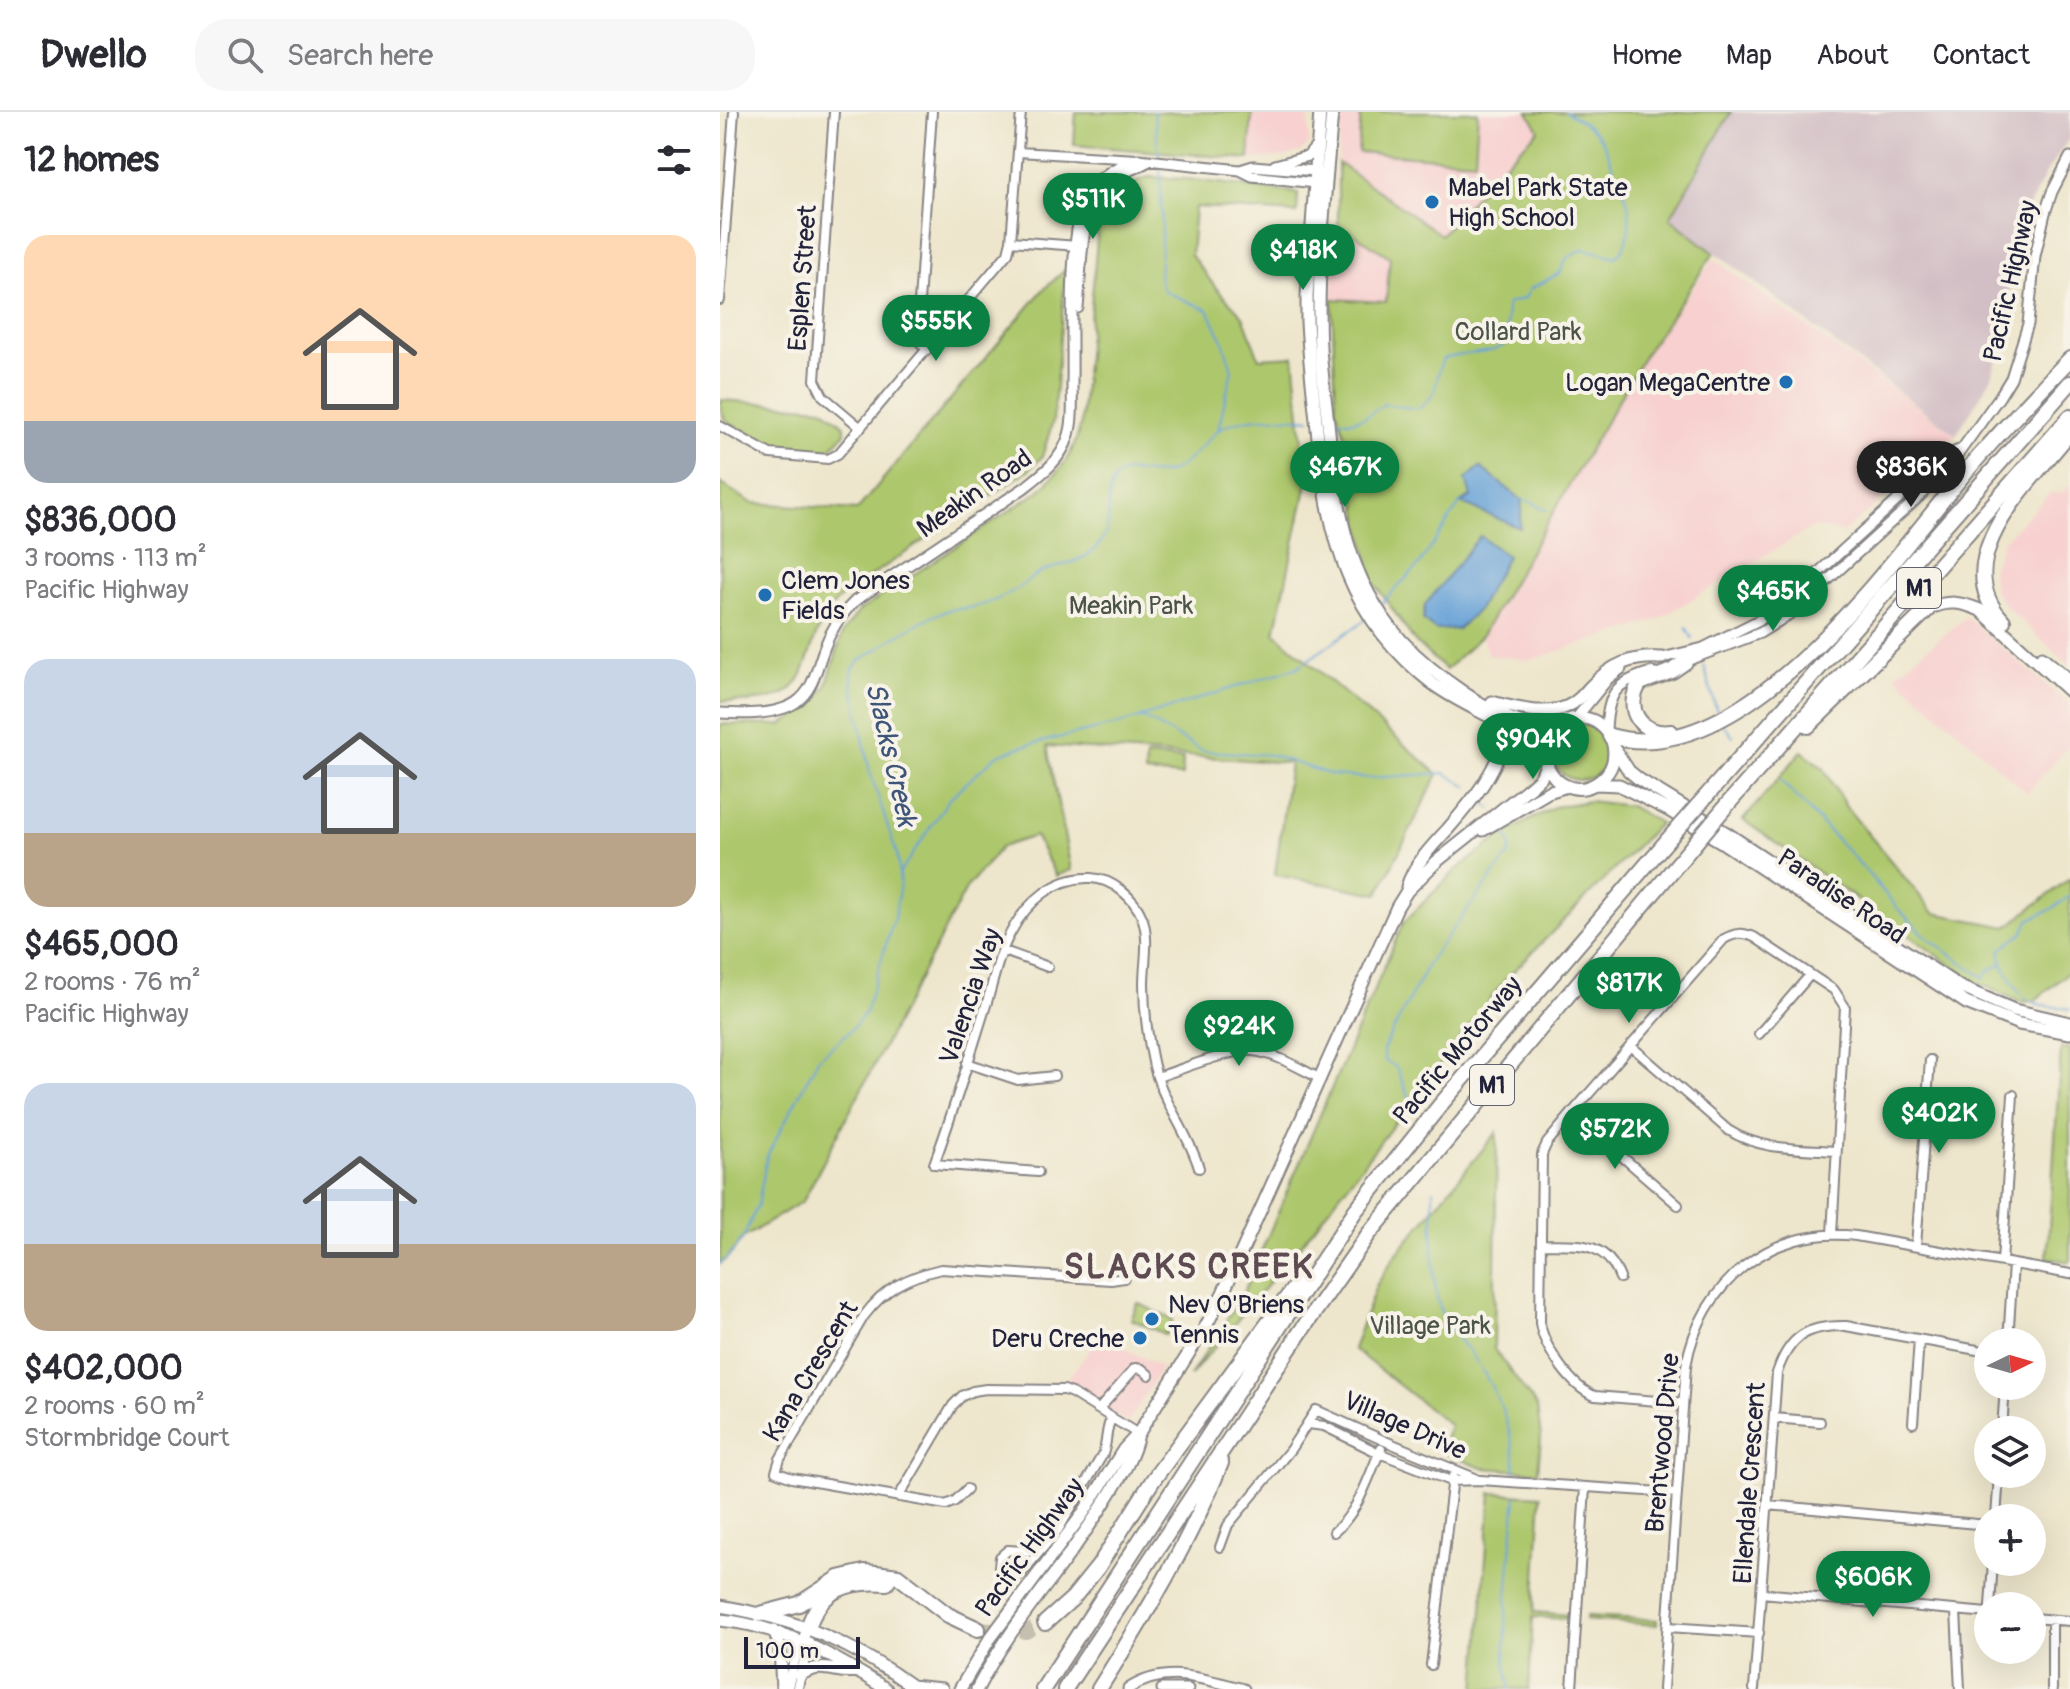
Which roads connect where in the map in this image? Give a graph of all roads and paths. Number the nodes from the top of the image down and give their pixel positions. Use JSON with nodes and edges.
{"nodes":[{"id":1,"x":734,"y":112,"type":"edge"},
{"id":2,"x":834,"y":112,"type":"edge"},
{"id":3,"x":932,"y":112,"type":"edge"},
{"id":4,"x":1021,"y":112,"type":"edge"},
{"id":5,"x":1320,"y":112,"type":"edge"},
{"id":6,"x":1332,"y":112,"type":"edge"},
{"id":7,"x":1318,"y":144,"type":"junction"},
{"id":8,"x":1018,"y":152,"type":"junction"},
{"id":9,"x":2070,"y":157,"type":"edge"},
{"id":10,"x":1138,"y":159,"type":"junction"},
{"id":11,"x":1149,"y":161,"type":"junction"},
{"id":12,"x":1268,"y":167,"type":"junction"},
{"id":13,"x":1240,"y":170,"type":"junction"},
{"id":14,"x":1315,"y":177,"type":"junction"},
{"id":15,"x":1327,"y":177,"type":"junction"},
{"id":16,"x":1011,"y":241,"type":"junction"},
{"id":17,"x":1080,"y":246,"type":"junction"},
{"id":18,"x":721,"y":272,"type":"edge"},
{"id":19,"x":720,"y":300,"type":"edge"},
{"id":20,"x":927,"y":350,"type":"junction"},
{"id":21,"x":2070,"y":359,"type":"edge"},
{"id":22,"x":2070,"y":383,"type":"edge"},
{"id":23,"x":1320,"y":406,"type":"junction"},
{"id":24,"x":2070,"y":417,"type":"edge"},
{"id":25,"x":720,"y":426,"type":"edge"},
{"id":26,"x":861,"y":428,"type":"junction"},
{"id":27,"x":2070,"y":432,"type":"edge"},
{"id":28,"x":1959,"y":450,"type":"junction"},
{"id":29,"x":1928,"y":609,"type":"joint"},
{"id":30,"x":2003,"y":621,"type":"joint"},
{"id":31,"x":1392,"y":637,"type":"junction"},
{"id":32,"x":1662,"y":658,"type":"junction"},
{"id":33,"x":1685,"y":662,"type":"junction"},
{"id":34,"x":2070,"y":681,"type":"edge"},
{"id":35,"x":2070,"y":692,"type":"edge"},
{"id":36,"x":1472,"y":698,"type":"junction"},
{"id":37,"x":720,"y":713,"type":"edge"},
{"id":38,"x":1571,"y":719,"type":"junction"},
{"id":39,"x":1507,"y":728,"type":"junction"},
{"id":40,"x":1694,"y":731,"type":"junction"},
{"id":41,"x":1610,"y":737,"type":"junction"},
{"id":42,"x":1546,"y":761,"type":"junction"},
{"id":43,"x":1595,"y":784,"type":"junction"},
{"id":44,"x":1567,"y":786,"type":"junction"},
{"id":45,"x":1726,"y":806,"type":"junction"},
{"id":46,"x":1477,"y":831,"type":"junction"},
{"id":47,"x":1407,"y":891,"type":"junction"},
{"id":48,"x":1004,"y":951,"type":"junction"},
{"id":49,"x":1048,"y":967,"type":"dead end"},
{"id":50,"x":1810,"y":975,"type":"junction"},
{"id":51,"x":2070,"y":1023,"type":"edge"},
{"id":52,"x":2070,"y":1033,"type":"edge"},
{"id":53,"x":1759,"y":1034,"type":"dead end"},
{"id":54,"x":1631,"y":1046,"type":"junction"},
{"id":55,"x":1930,"y":1060,"type":"dead end"},
{"id":56,"x":967,"y":1063,"type":"junction"},
{"id":57,"x":1054,"y":1076,"type":"dead end"},
{"id":58,"x":1157,"y":1077,"type":"junction"},
{"id":59,"x":1321,"y":1079,"type":"junction"},
{"id":60,"x":2013,"y":1095,"type":"dead end"},
{"id":61,"x":1572,"y":1113,"type":"junction"},
{"id":62,"x":1836,"y":1151,"type":"junction"},
{"id":63,"x":1199,"y":1168,"type":"dead end"},
{"id":64,"x":1038,"y":1172,"type":"dead end"},
{"id":65,"x":1678,"y":1205,"type":"dead end"},
{"id":66,"x":1355,"y":1211,"type":"junction"},
{"id":67,"x":1832,"y":1234,"type":"junction"},
{"id":68,"x":1541,"y":1244,"type":"junction"},
{"id":69,"x":1916,"y":1246,"type":"junction"},
{"id":70,"x":2002,"y":1262,"type":"junction"},
{"id":71,"x":2013,"y":1264,"type":"junction"},
{"id":72,"x":2070,"y":1274,"type":"edge"},
{"id":73,"x":1124,"y":1278,"type":"dead end"},
{"id":74,"x":1620,"y":1278,"type":"dead end"},
{"id":75,"x":2009,"y":1328,"type":"edge"},
{"id":76,"x":1919,"y":1340,"type":"junction"},
{"id":77,"x":1974,"y":1350,"type":"edge"},
{"id":78,"x":1149,"y":1375,"type":"dead end"},
{"id":79,"x":1683,"y":1403,"type":"junction"},
{"id":80,"x":1100,"y":1408,"type":"junction"},
{"id":81,"x":1112,"y":1417,"type":"junction"},
{"id":82,"x":1774,"y":1418,"type":"junction"},
{"id":83,"x":1820,"y":1422,"type":"dead end"},
{"id":84,"x":1913,"y":1423,"type":"dead end"},
{"id":85,"x":1308,"y":1424,"type":"junction"},
{"id":86,"x":1233,"y":1433,"type":"junction"},
{"id":87,"x":1138,"y":1434,"type":"junction"},
{"id":88,"x":1385,"y":1441,"type":"junction"},
{"id":89,"x":1379,"y":1453,"type":"junction"},
{"id":90,"x":1456,"y":1469,"type":"junction"},
{"id":91,"x":1480,"y":1480,"type":"junction"},
{"id":92,"x":1451,"y":1481,"type":"junction"},
{"id":93,"x":1585,"y":1488,"type":"junction"},
{"id":94,"x":967,"y":1489,"type":"dead end"},
{"id":95,"x":1676,"y":1493,"type":"junction"},
{"id":96,"x":899,"y":1496,"type":"junction"},
{"id":97,"x":1768,"y":1505,"type":"junction"},
{"id":98,"x":1974,"y":1524,"type":"edge"},
{"id":99,"x":1334,"y":1532,"type":"dead end"},
{"id":100,"x":1220,"y":1547,"type":"dead end"},
{"id":101,"x":1038,"y":1552,"type":"junction"},
{"id":102,"x":903,"y":1582,"type":"junction"},
{"id":103,"x":1761,"y":1593,"type":"junction"},
{"id":104,"x":720,"y":1606,"type":"edge"},
{"id":105,"x":1956,"y":1611,"type":"junction"},
{"id":106,"x":1974,"y":1612,"type":"edge"},
{"id":107,"x":760,"y":1614,"type":"junction"},
{"id":108,"x":2046,"y":1619,"type":"edge"},
{"id":109,"x":720,"y":1620,"type":"edge"},
{"id":110,"x":2052,"y":1620,"type":"junction"},
{"id":111,"x":2070,"y":1621,"type":"edge"},
{"id":112,"x":1045,"y":1623,"type":"tunnel mouth"},
{"id":113,"x":1668,"y":1627,"type":"junction"},
{"id":114,"x":978,"y":1629,"type":"tunnel mouth"},
{"id":115,"x":774,"y":1630,"type":"junction"},
{"id":116,"x":1759,"y":1633,"type":"junction"},
{"id":117,"x":806,"y":1637,"type":"junction"},
{"id":118,"x":1431,"y":1665,"type":"dead end"},
{"id":119,"x":858,"y":1671,"type":"junction"},
{"id":120,"x":800,"y":1675,"type":"junction"},
{"id":121,"x":913,"y":1687,"type":"edge"},
{"id":122,"x":784,"y":1689,"type":"edge"},
{"id":123,"x":797,"y":1689,"type":"edge"},
{"id":124,"x":886,"y":1689,"type":"edge"},
{"id":125,"x":942,"y":1689,"type":"edge"},
{"id":126,"x":959,"y":1689,"type":"edge"},
{"id":127,"x":977,"y":1689,"type":"edge"},
{"id":128,"x":1043,"y":1689,"type":"edge"},
{"id":129,"x":1065,"y":1689,"type":"edge"},
{"id":130,"x":1099,"y":1689,"type":"edge"},
{"id":131,"x":1128,"y":1689,"type":"edge"},
{"id":132,"x":1162,"y":1689,"type":"edge"},
{"id":133,"x":1188,"y":1689,"type":"edge"},
{"id":134,"x":1244,"y":1689,"type":"edge"},
{"id":135,"x":1572,"y":1689,"type":"edge"},
{"id":136,"x":1663,"y":1689,"type":"edge"},
{"id":137,"x":1754,"y":1689,"type":"edge"},
{"id":138,"x":1960,"y":1689,"type":"edge"},
{"id":139,"x":2052,"y":1689,"type":"edge"}],
"edges":[{"from":1,"to":18,"type":"street"},
{"from":2,"to":26,"type":"street","name":"Esplen Street"},
{"from":3,"to":20,"type":"street"},
{"from":4,"to":8,"type":"street"},
{"from":5,"to":7,"type":"main road"},
{"from":6,"to":15,"type":"main road"},
{"from":7,"to":12,"type":"street"},
{"from":7,"to":14,"type":"main road"},
{"from":8,"to":10,"type":"street"},
{"from":8,"to":16,"type":"street"},
{"from":9,"to":28,"type":"street","name":"Pacific Highway"},
{"from":10,"to":11,"type":"street"},
{"from":10,"to":17,"type":"street","name":"Meakin Road"},
{"from":11,"to":13,"type":"street"},
{"from":11,"to":17,"type":"street","name":"Meakin Road"},
{"from":12,"to":13,"type":"street"},
{"from":12,"to":14,"type":"street"},
{"from":13,"to":14,"type":"street"},
{"from":14,"to":15,"type":"street"},
{"from":14,"to":23,"type":"main road"},
{"from":15,"to":23,"type":"main road"},
{"from":16,"to":17,"type":"street"},
{"from":16,"to":20,"type":"street"},
{"from":17,"to":37,"type":"street","name":"Meakin Road"},
{"from":18,"to":19,"type":"street"},
{"from":20,"to":26,"type":"street"},
{"from":21,"to":40,"type":"highway"},
{"from":22,"to":66,"type":"highway","name":"Pacific Motorway","number":"M1","bridge":true},
{"from":23,"to":31,"type":"main road"},
{"from":24,"to":45,"type":"highway","name":"Pacific Motorway","number":"M1"},
{"from":25,"to":26,"type":"street"},
{"from":27,"to":30,"type":"highway"},
{"from":28,"to":32,"type":"street","name":"Pacific Highway"},
{"from":28,"to":33,"type":"street","name":"Pacific Highway"},
{"from":29,"to":35,"type":"main road"},
{"from":29,"to":45,"type":"highway"},
{"from":30,"to":34,"type":"main road"},
{"from":31,"to":36,"type":"main road"},
{"from":31,"to":39,"type":"main road"},
{"from":32,"to":36,"type":"main road"},
{"from":32,"to":38,"type":"street","name":"Pacific Highway"},
{"from":33,"to":40,"type":"highway"},
{"from":33,"to":41,"type":"street","name":"Pacific Highway"},
{"from":36,"to":38,"type":"main road"},
{"from":38,"to":41,"type":"main road"},
{"from":38,"to":42,"type":"main road"},
{"from":39,"to":42,"type":"main road"},
{"from":39,"to":47,"type":"main road"},
{"from":40,"to":41,"type":"highway"},
{"from":41,"to":43,"type":"main road"},
{"from":41,"to":51,"type":"main road","name":"Paradise Road"},
{"from":42,"to":44,"type":"main road"},
{"from":42,"to":46,"type":"main road","name":"Pacific Highway"},
{"from":43,"to":44,"type":"main road"},
{"from":43,"to":52,"type":"main road","name":"Paradise Road"},
{"from":44,"to":46,"type":"main road","name":"Pacific Highway"},
{"from":45,"to":86,"type":"highway","name":"Pacific Motorway","number":"M1","bridge":true},
{"from":46,"to":47,"type":"main road","name":"Pacific Highway"},
{"from":47,"to":59,"type":"main road","name":"Pacific Highway"},
{"from":48,"to":49,"type":"street"},
{"from":48,"to":56,"type":"street","name":"Valencia Way"},
{"from":48,"to":58,"type":"street","name":"Valencia Way"},
{"from":50,"to":53,"type":"street"},
{"from":50,"to":54,"type":"street"},
{"from":50,"to":62,"type":"street"},
{"from":54,"to":61,"type":"street"},
{"from":54,"to":62,"type":"street"},
{"from":55,"to":69,"type":"street"},
{"from":56,"to":57,"type":"street"},
{"from":56,"to":64,"type":"street","name":"Valencia Way"},
{"from":58,"to":59,"type":"street"},
{"from":58,"to":63,"type":"street","name":"Valencia Way"},
{"from":59,"to":87,"type":"main road","name":"Pacific Highway"},
{"from":60,"to":70,"type":"street"},
{"from":61,"to":65,"type":"street"},
{"from":61,"to":68,"type":"street"},
{"from":62,"to":67,"type":"street"},
{"from":66,"to":112,"type":"highway"},
{"from":66,"to":128,"type":"highway","name":"Pacific Motorway","number":"M1"},
{"from":67,"to":69,"type":"street","name":"Brentwood Drive"},
{"from":67,"to":79,"type":"street","name":"Brentwood Drive"},
{"from":68,"to":74,"type":"street"},
{"from":68,"to":79,"type":"street"},
{"from":69,"to":70,"type":"street","name":"Brentwood Drive"},
{"from":70,"to":71,"type":"street","name":"Brentwood Drive"},
{"from":71,"to":72,"type":"street","name":"Brentwood Drive"},
{"from":71,"to":75,"type":"street"},
{"from":73,"to":96,"type":"street","name":"Kana Crescent"},
{"from":76,"to":77,"type":"street","name":"Ellendale Crescent"},
{"from":76,"to":82,"type":"street","name":"Ellendale Crescent"},
{"from":76,"to":84,"type":"street"},
{"from":78,"to":80,"type":"street"},
{"from":79,"to":95,"type":"street","name":"Brentwood Drive"},
{"from":80,"to":81,"type":"street"},
{"from":80,"to":96,"type":"street"},
{"from":81,"to":87,"type":"street"},
{"from":81,"to":101,"type":"street"},
{"from":82,"to":83,"type":"street"},
{"from":82,"to":97,"type":"street","name":"Ellendale Crescent"},
{"from":85,"to":88,"type":"street","name":"Village Drive"},
{"from":85,"to":89,"type":"street","name":"Village Drive"},
{"from":85,"to":100,"type":"street"},
{"from":86,"to":129,"type":"highway","name":"Pacific Motorway","number":"M1"},
{"from":86,"to":130,"type":"highway"},
{"from":87,"to":126,"type":"main road","name":"Pacific Highway"},
{"from":87,"to":127,"type":"main road","name":"Pacific Highway"},
{"from":88,"to":89,"type":"street"},
{"from":88,"to":90,"type":"street","name":"Village Drive"},
{"from":89,"to":92,"type":"street","name":"Village Drive"},
{"from":89,"to":99,"type":"street"},
{"from":90,"to":91,"type":"street","name":"Village Drive"},
{"from":90,"to":92,"type":"street"},
{"from":91,"to":92,"type":"street","name":"Village Drive"},
{"from":91,"to":93,"type":"street","name":"Village Drive"},
{"from":92,"to":118,"type":"street"},
{"from":93,"to":95,"type":"street","name":"Village Drive"},
{"from":93,"to":135,"type":"street"},
{"from":94,"to":96,"type":"street","name":"Kana Crescent"},
{"from":95,"to":113,"type":"street","name":"Brentwood Drive"},
{"from":97,"to":98,"type":"street"},
{"from":97,"to":103,"type":"street","name":"Ellendale Crescent"},
{"from":101,"to":101,"type":"street"},
{"from":102,"to":107,"type":"highway"},
{"from":102,"to":114,"type":"highway"},
{"from":102,"to":117,"type":"highway"},
{"from":103,"to":105,"type":"street"},
{"from":103,"to":116,"type":"street","name":"Ellendale Crescent"},
{"from":104,"to":107,"type":"main road"},
{"from":105,"to":106,"type":"street"},
{"from":105,"to":138,"type":"street"},
{"from":107,"to":117,"type":"main road"},
{"from":108,"to":110,"type":"street"},
{"from":109,"to":115,"type":"main road"},
{"from":110,"to":111,"type":"street"},
{"from":110,"to":139,"type":"street"},
{"from":113,"to":116,"type":"street"},
{"from":113,"to":136,"type":"street","name":"Brentwood Drive"},
{"from":115,"to":117,"type":"main road"},
{"from":115,"to":122,"type":"main road"},
{"from":116,"to":137,"type":"street","name":"Ellendale Crescent"},
{"from":117,"to":119,"type":"main road"},
{"from":117,"to":120,"type":"street"},
{"from":117,"to":121,"type":"main road"},
{"from":117,"to":122,"type":"street"},
{"from":119,"to":120,"type":"main road"},
{"from":119,"to":124,"type":"main road"},
{"from":120,"to":123,"type":"street"},
{"from":121,"to":125,"type":"main road"},
{"from":131,"to":134,"type":"street"},
{"from":132,"to":133,"type":"street"}]}
